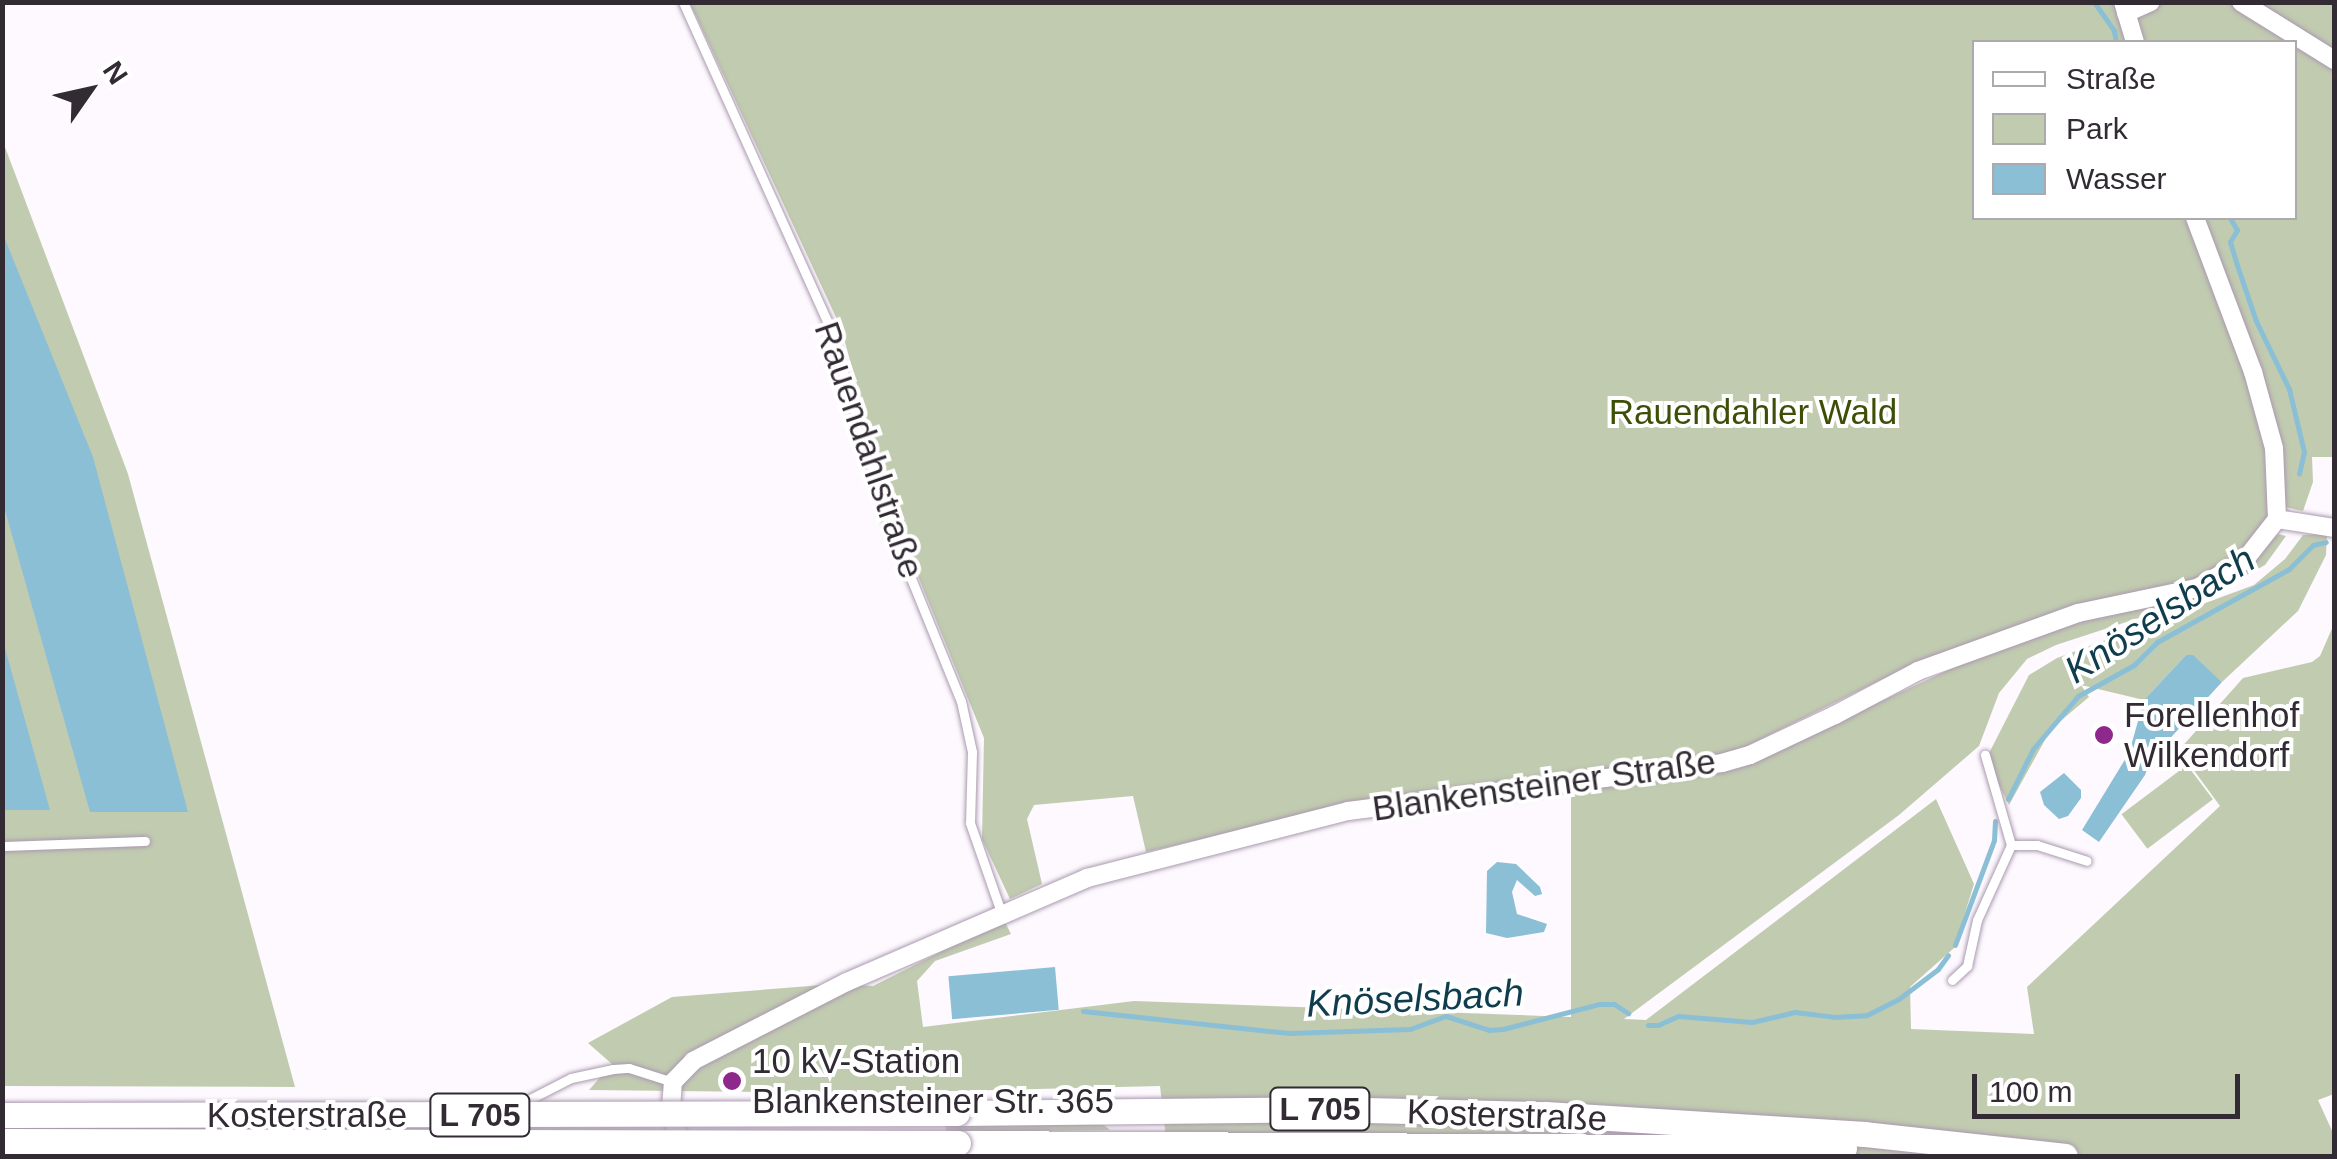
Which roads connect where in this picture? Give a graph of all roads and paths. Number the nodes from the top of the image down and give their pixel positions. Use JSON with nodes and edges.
{"nodes":[{"id":1,"x":683,"y":2,"type":"edge"},
{"id":2,"x":2151,"y":2,"type":"edge"},
{"id":3,"x":2241,"y":2,"type":"edge"},
{"id":4,"x":2124,"y":8,"type":"edge"},
{"id":5,"x":2134,"y":40,"type":"edge"},
{"id":6,"x":2334,"y":60,"type":"edge"},
{"id":7,"x":2196,"y":220,"type":"edge"},
{"id":8,"x":2276,"y":520,"type":"junction"},
{"id":9,"x":2334,"y":528,"type":"edge"},
{"id":10,"x":1985,"y":755,"type":"dead end"},
{"id":11,"x":145,"y":841,"type":"dead end"},
{"id":12,"x":2011,"y":845,"type":"junction"},
{"id":13,"x":2,"y":846,"type":"edge"},
{"id":14,"x":2087,"y":861,"type":"dead end"},
{"id":15,"x":1002,"y":912,"type":"junction"},
{"id":16,"x":1952,"y":980,"type":"dead end"},
{"id":17,"x":673,"y":1082,"type":"junction"},
{"id":18,"x":1140,"y":1110,"type":"junction"},
{"id":19,"x":2,"y":1116,"type":"edge"},
{"id":20,"x":2,"y":1141,"type":"edge"},
{"id":21,"x":1122,"y":1150,"type":"edge"},
{"id":22,"x":1152,"y":1150,"type":"edge"},
{"id":23,"x":1990,"y":1150,"type":"junction"},
{"id":24,"x":485,"y":1156,"type":"edge"},
{"id":25,"x":690,"y":1156,"type":"edge"},
{"id":26,"x":2065,"y":1156,"type":"edge"}],
"edges":[{"from":1,"to":15,"type":"lane","name":"Rauendahlstraße"},
{"from":2,"to":4,"type":"street"},
{"from":3,"to":6,"type":"street"},
{"from":4,"to":5,"type":"street"},
{"from":7,"to":8,"type":"street"},
{"from":8,"to":9,"type":"street"},
{"from":8,"to":15,"type":"street","name":"Blankensteiner Straße"},
{"from":10,"to":12,"type":"lane"},
{"from":11,"to":13,"type":"lane"},
{"from":12,"to":14,"type":"lane"},
{"from":12,"to":16,"type":"lane"},
{"from":15,"to":17,"type":"street","name":"Blankensteiner Straße"},
{"from":17,"to":24,"type":"lane"},
{"from":17,"to":25,"type":"street"},
{"from":18,"to":19,"type":"main road","name":"Kosterstraße","number":"L 705","bridge":true},
{"from":18,"to":21,"type":"street"},
{"from":18,"to":22,"type":"street"},
{"from":18,"to":23,"type":"main road","name":"Kosterstraße","number":"L 705"},
{"from":20,"to":21,"type":"main road","name":"Kosterstraße","number":"L 705","bridge":true},
{"from":21,"to":22,"type":"main road","name":"Kosterstraße","number":"L 705"},
{"from":22,"to":23,"type":"main road","name":"Kosterstraße","number":"L 705"},
{"from":23,"to":26,"type":"main road","name":"Kosterstraße","number":"L 705"}]}
